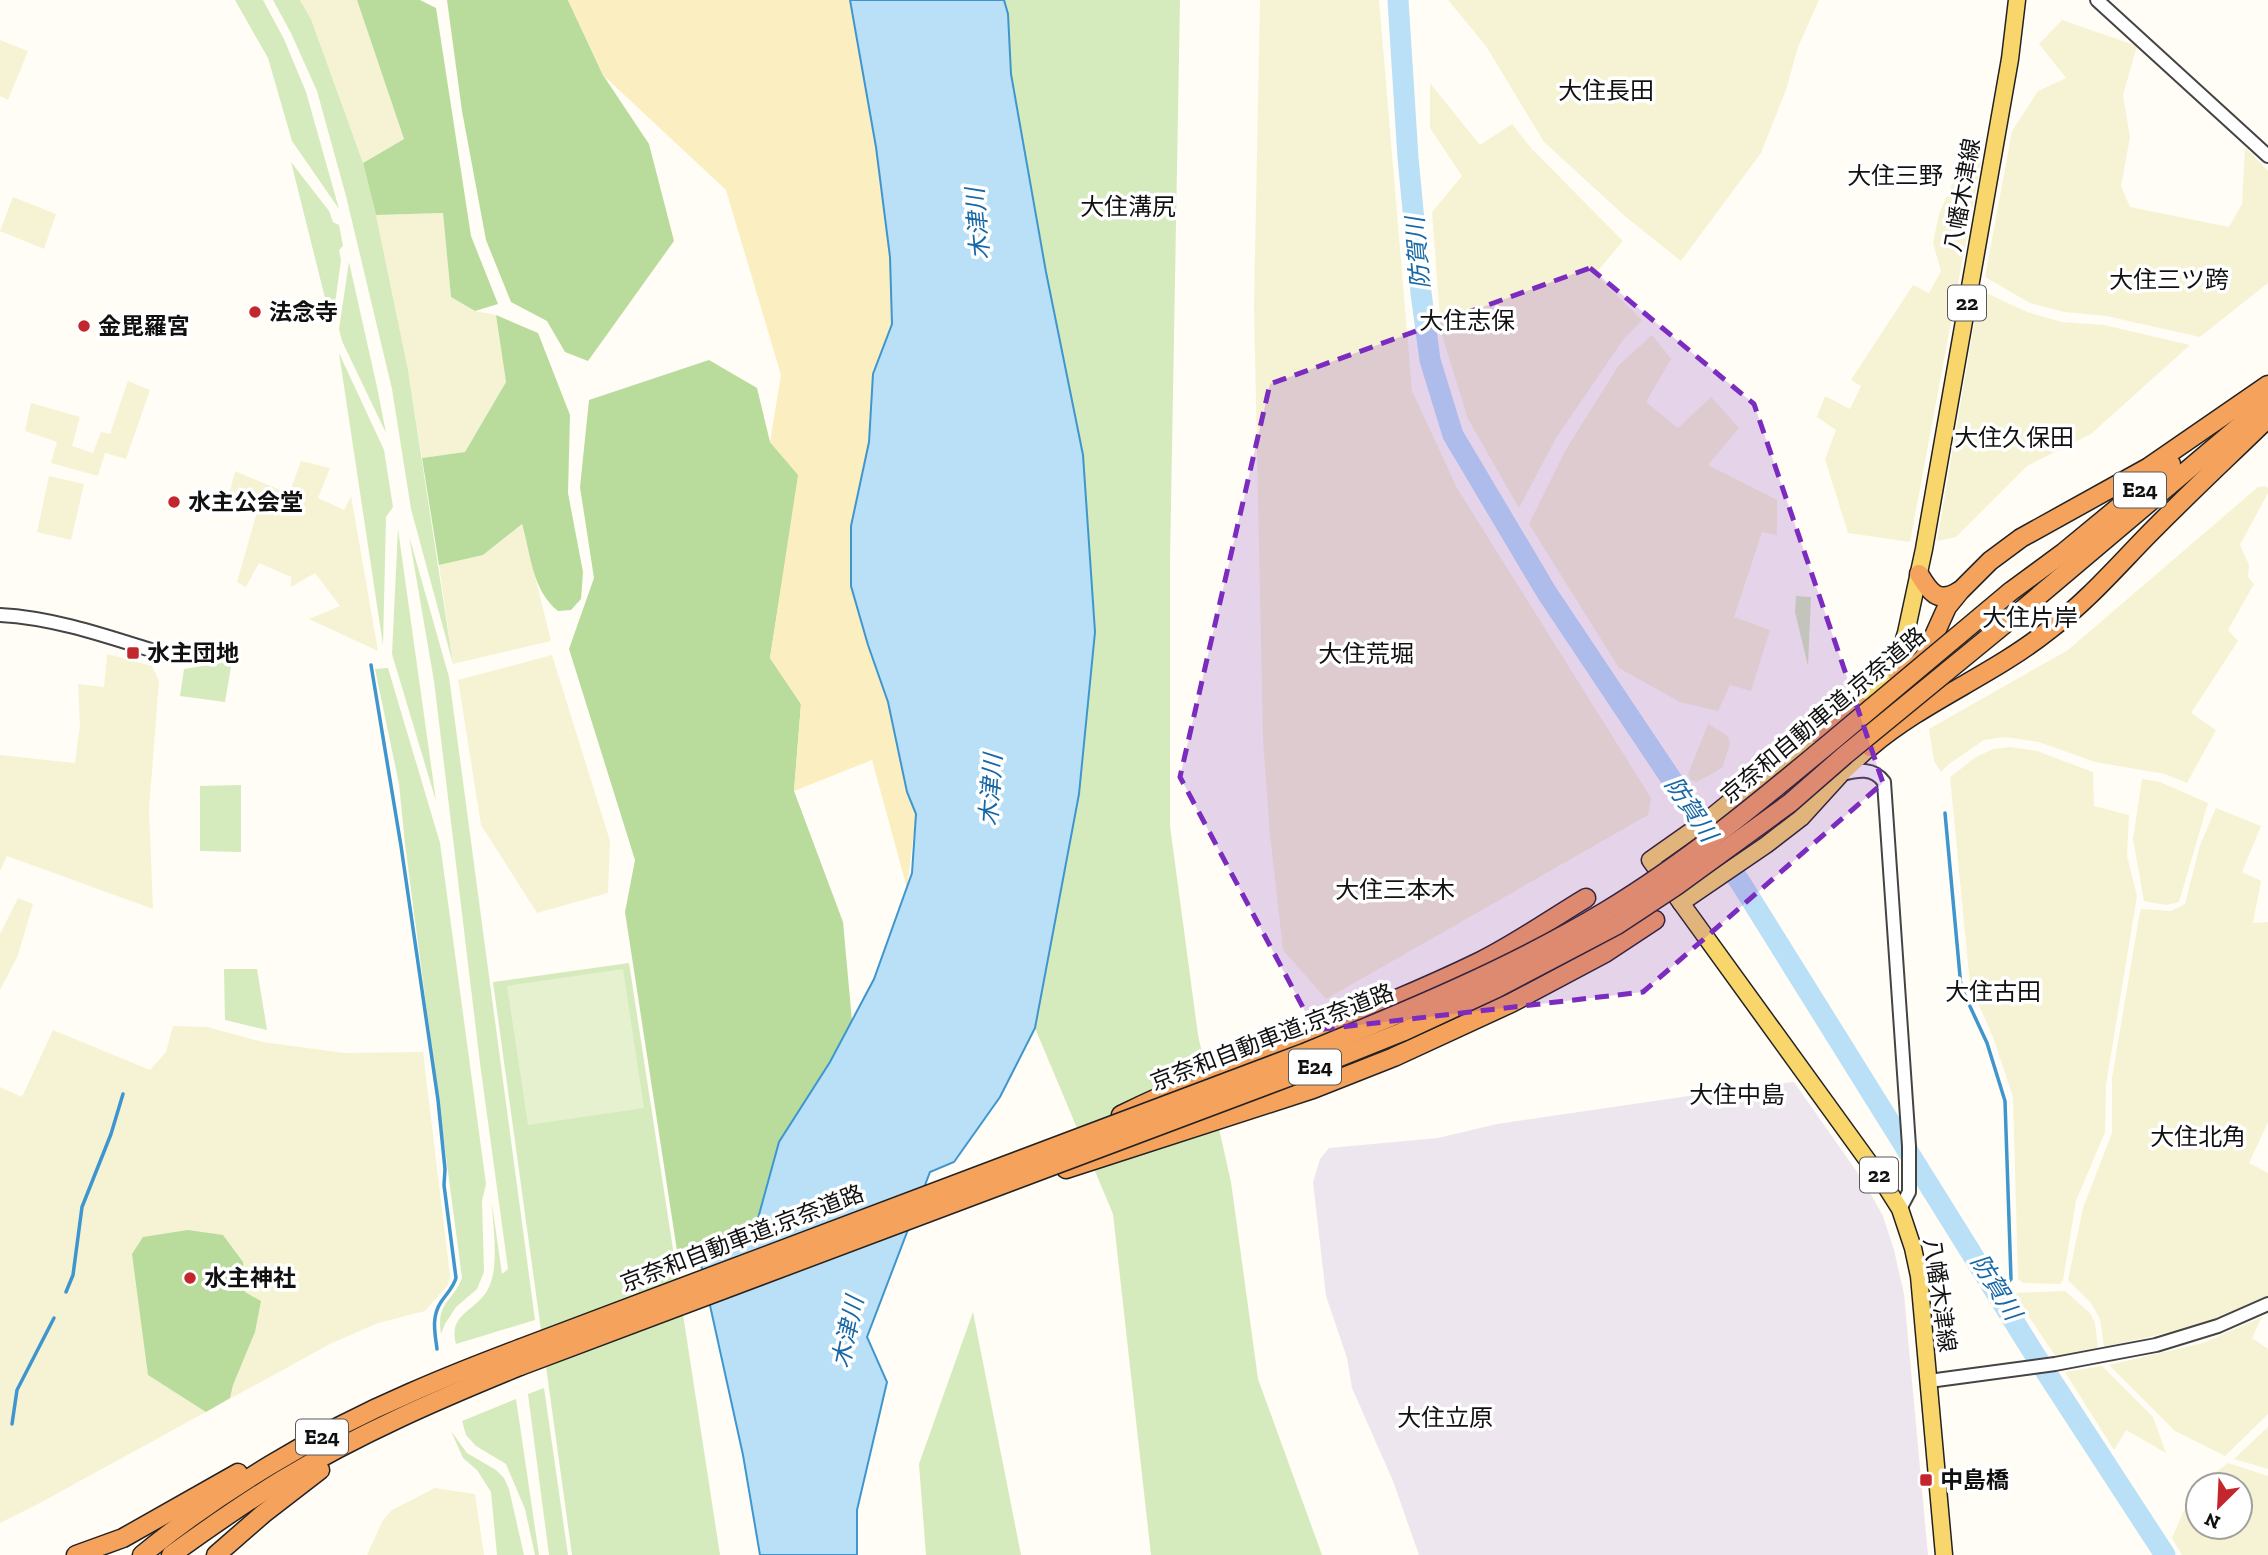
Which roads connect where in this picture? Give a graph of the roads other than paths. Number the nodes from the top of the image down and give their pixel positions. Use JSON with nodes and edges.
{"nodes":[{"id":1,"x":2017,"y":0,"type":"edge"},
{"id":2,"x":2097,"y":0,"type":"edge"},
{"id":3,"x":2268,"y":156,"type":"edge"},
{"id":4,"x":2268,"y":385,"type":"edge"},
{"id":5,"x":2268,"y":402,"type":"edge"},
{"id":6,"x":2268,"y":418,"type":"edge"},
{"id":7,"x":1919,"y":574,"type":"junction"},
{"id":8,"x":1960,"y":591,"type":"junction"},
{"id":9,"x":1912,"y":605,"type":"junction"},
{"id":10,"x":0,"y":615,"type":"edge"},
{"id":11,"x":1899,"y":655,"type":"junction"},
{"id":12,"x":173,"y":657,"type":"dead end"},
{"id":13,"x":1900,"y":680,"type":"junction"},
{"id":14,"x":1941,"y":700,"type":"junction"},
{"id":15,"x":1817,"y":734,"type":"junction"},
{"id":16,"x":1870,"y":747,"type":"junction"},
{"id":17,"x":1842,"y":774,"type":"junction"},
{"id":18,"x":1586,"y":898,"type":"dead end"},
{"id":19,"x":1681,"y":903,"type":"junction"},
{"id":20,"x":1655,"y":920,"type":"dead end"},
{"id":21,"x":1067,"y":1141,"type":"junction"},
{"id":22,"x":978,"y":1194,"type":"junction"},
{"id":23,"x":1900,"y":1209,"type":"junction"},
{"id":24,"x":2268,"y":1304,"type":"edge"},
{"id":25,"x":520,"y":1357,"type":"junction"},
{"id":26,"x":1929,"y":1381,"type":"junction"},
{"id":27,"x":418,"y":1408,"type":"junction"},
{"id":28,"x":341,"y":1426,"type":"junction"},
{"id":29,"x":76,"y":1555,"type":"edge"},
{"id":30,"x":142,"y":1555,"type":"edge"},
{"id":31,"x":171,"y":1555,"type":"edge"},
{"id":32,"x":216,"y":1555,"type":"edge"},
{"id":33,"x":1944,"y":1555,"type":"edge"}],
"edges":[{"from":1,"to":7,"type":"main road","name":"八幡木津線","number":"22"},
{"from":2,"to":3,"type":"street"},
{"from":4,"to":8,"type":"highway"},
{"from":4,"to":21,"type":"highway","name":"京奈和自動車道;京奈道路","number":"E24","bridge":true},
{"from":5,"to":22,"type":"highway","name":"京奈和自動車道;京奈道路","number":"E24","bridge":true},
{"from":6,"to":14,"type":"highway"},
{"from":7,"to":8,"type":"highway"},
{"from":7,"to":9,"type":"main road","name":"八幡木津線","number":"22"},
{"from":8,"to":13,"type":"highway"},
{"from":9,"to":11,"type":"main road","name":"八幡木津線","number":"22"},
{"from":9,"to":13,"type":"main road","name":"八幡木津線","number":"22"},
{"from":10,"to":12,"type":"street"},
{"from":11,"to":13,"type":"highway"},
{"from":11,"to":15,"type":"main road","name":"八幡木津線","number":"22"},
{"from":13,"to":14,"type":"highway"},
{"from":13,"to":15,"type":"highway"},
{"from":13,"to":16,"type":"main road","name":"八幡木津線","number":"22"},
{"from":14,"to":16,"type":"highway"},
{"from":15,"to":19,"type":"main road","name":"八幡木津線","number":"22"},
{"from":16,"to":17,"type":"main road","name":"八幡木津線","number":"22"},
{"from":17,"to":19,"type":"main road","name":"八幡木津線","number":"22"},
{"from":17,"to":23,"type":"street"},
{"from":18,"to":21,"type":"highway","bridge":true},
{"from":19,"to":23,"type":"main road","name":"八幡木津線","number":"22"},
{"from":20,"to":22,"type":"highway","bridge":true},
{"from":21,"to":25,"type":"highway","name":"京奈和自動車道;京奈道路","number":"E24","bridge":true},
{"from":22,"to":25,"type":"highway","name":"京奈和自動車道;京奈道路","number":"E24","bridge":true},
{"from":23,"to":26,"type":"main road","name":"八幡木津線","number":"22"},
{"from":24,"to":26,"type":"street"},
{"from":25,"to":27,"type":"highway","name":"京奈和自動車道;京奈道路","number":"E24"},
{"from":25,"to":28,"type":"highway","name":"京奈和自動車道;京奈道路","number":"E24"},
{"from":26,"to":33,"type":"main road","name":"八幡木津線","number":"22"},
{"from":27,"to":31,"type":"highway","name":"京奈和自動車道;京奈道路","number":"E24"},
{"from":27,"to":32,"type":"highway"},
{"from":28,"to":29,"type":"highway"},
{"from":28,"to":30,"type":"highway","name":"京奈和自動車道;京奈道路","number":"E24"}]}
